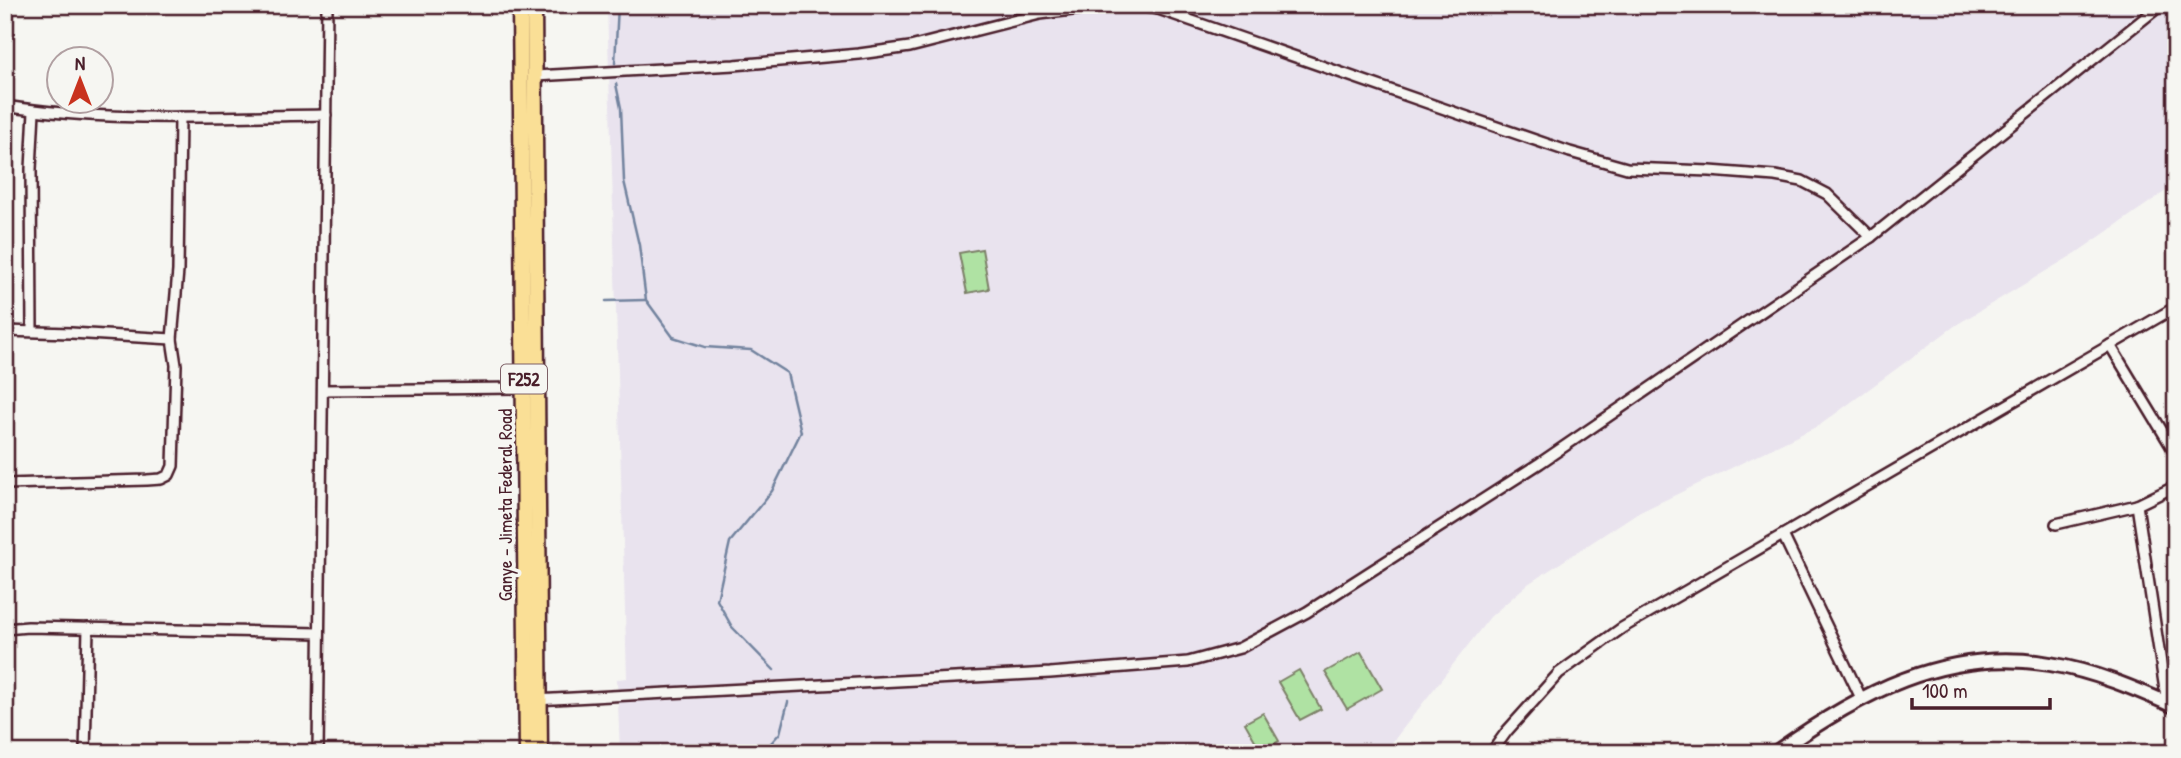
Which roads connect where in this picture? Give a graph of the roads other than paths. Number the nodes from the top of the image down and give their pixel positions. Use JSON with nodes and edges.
{"nodes":[{"id":1,"x":327,"y":5,"type":"edge"},
{"id":2,"x":520,"y":5,"type":"edge"},
{"id":3,"x":534,"y":5,"type":"edge"},
{"id":4,"x":1113,"y":5,"type":"edge"},
{"id":5,"x":1135,"y":5,"type":"edge"},
{"id":6,"x":2161,"y":5,"type":"edge"},
{"id":7,"x":535,"y":76,"type":"junction"},
{"id":8,"x":5,"y":106,"type":"edge"},
{"id":9,"x":34,"y":111,"type":"junction"},
{"id":10,"x":326,"y":115,"type":"junction"},
{"id":11,"x":180,"y":117,"type":"junction"},
{"id":12,"x":1871,"y":237,"type":"junction"},
{"id":13,"x":2176,"y":307,"type":"edge"},
{"id":14,"x":5,"y":331,"type":"edge"},
{"id":15,"x":32,"y":331,"type":"junction"},
{"id":16,"x":172,"y":339,"type":"junction"},
{"id":17,"x":2110,"y":345,"type":"junction"},
{"id":18,"x":524,"y":388,"type":"junction"},
{"id":19,"x":324,"y":390,"type":"junction"},
{"id":20,"x":2176,"y":454,"type":"edge"},
{"id":21,"x":5,"y":484,"type":"edge"},
{"id":22,"x":2176,"y":486,"type":"edge"},
{"id":23,"x":2137,"y":505,"type":"junction"},
{"id":24,"x":2056,"y":524,"type":"dead end"},
{"id":25,"x":1783,"y":535,"type":"junction"},
{"id":26,"x":88,"y":628,"type":"junction"},
{"id":27,"x":5,"y":629,"type":"edge"},
{"id":28,"x":319,"y":632,"type":"junction"},
{"id":29,"x":1861,"y":698,"type":"junction"},
{"id":30,"x":533,"y":700,"type":"junction"},
{"id":31,"x":2171,"y":705,"type":"edge"},
{"id":32,"x":85,"y":753,"type":"edge"},
{"id":33,"x":318,"y":753,"type":"edge"},
{"id":34,"x":527,"y":753,"type":"edge"},
{"id":35,"x":540,"y":753,"type":"edge"},
{"id":36,"x":1491,"y":753,"type":"edge"},
{"id":37,"x":1775,"y":753,"type":"edge"}],
"edges":[{"from":1,"to":10,"type":"street"},
{"from":2,"to":18,"type":"main road","name":"Ganye - Jimeta Federal Road","number":"F252"},
{"from":3,"to":7,"type":"main road","name":"Ganye - Jimeta Federal Road","number":"F252"},
{"from":4,"to":7,"type":"street"},
{"from":5,"to":12,"type":"street"},
{"from":6,"to":12,"type":"street"},
{"from":7,"to":30,"type":"main road","name":"Ganye - Jimeta Federal Road","number":"F252"},
{"from":8,"to":9,"type":"street"},
{"from":9,"to":11,"type":"street"},
{"from":9,"to":15,"type":"street"},
{"from":10,"to":11,"type":"street"},
{"from":10,"to":19,"type":"street"},
{"from":11,"to":16,"type":"street"},
{"from":12,"to":30,"type":"street"},
{"from":13,"to":17,"type":"street"},
{"from":14,"to":15,"type":"street"},
{"from":15,"to":16,"type":"street"},
{"from":16,"to":21,"type":"street"},
{"from":17,"to":20,"type":"street"},
{"from":17,"to":25,"type":"street"},
{"from":18,"to":19,"type":"street"},
{"from":18,"to":30,"type":"main road","name":"Ganye - Jimeta Federal Road","number":"F252"},
{"from":19,"to":28,"type":"street"},
{"from":22,"to":23,"type":"street"},
{"from":23,"to":24,"type":"street"},
{"from":23,"to":31,"type":"street"},
{"from":25,"to":29,"type":"street"},
{"from":25,"to":36,"type":"street"},
{"from":26,"to":27,"type":"street"},
{"from":26,"to":28,"type":"street"},
{"from":26,"to":32,"type":"street"},
{"from":28,"to":33,"type":"street"},
{"from":29,"to":31,"type":"main road"},
{"from":29,"to":37,"type":"main road"},
{"from":30,"to":34,"type":"main road","name":"Ganye - Jimeta Federal Road","number":"F252"},
{"from":30,"to":35,"type":"main road","name":"Ganye - Jimeta Federal Road","number":"F252"}]}
